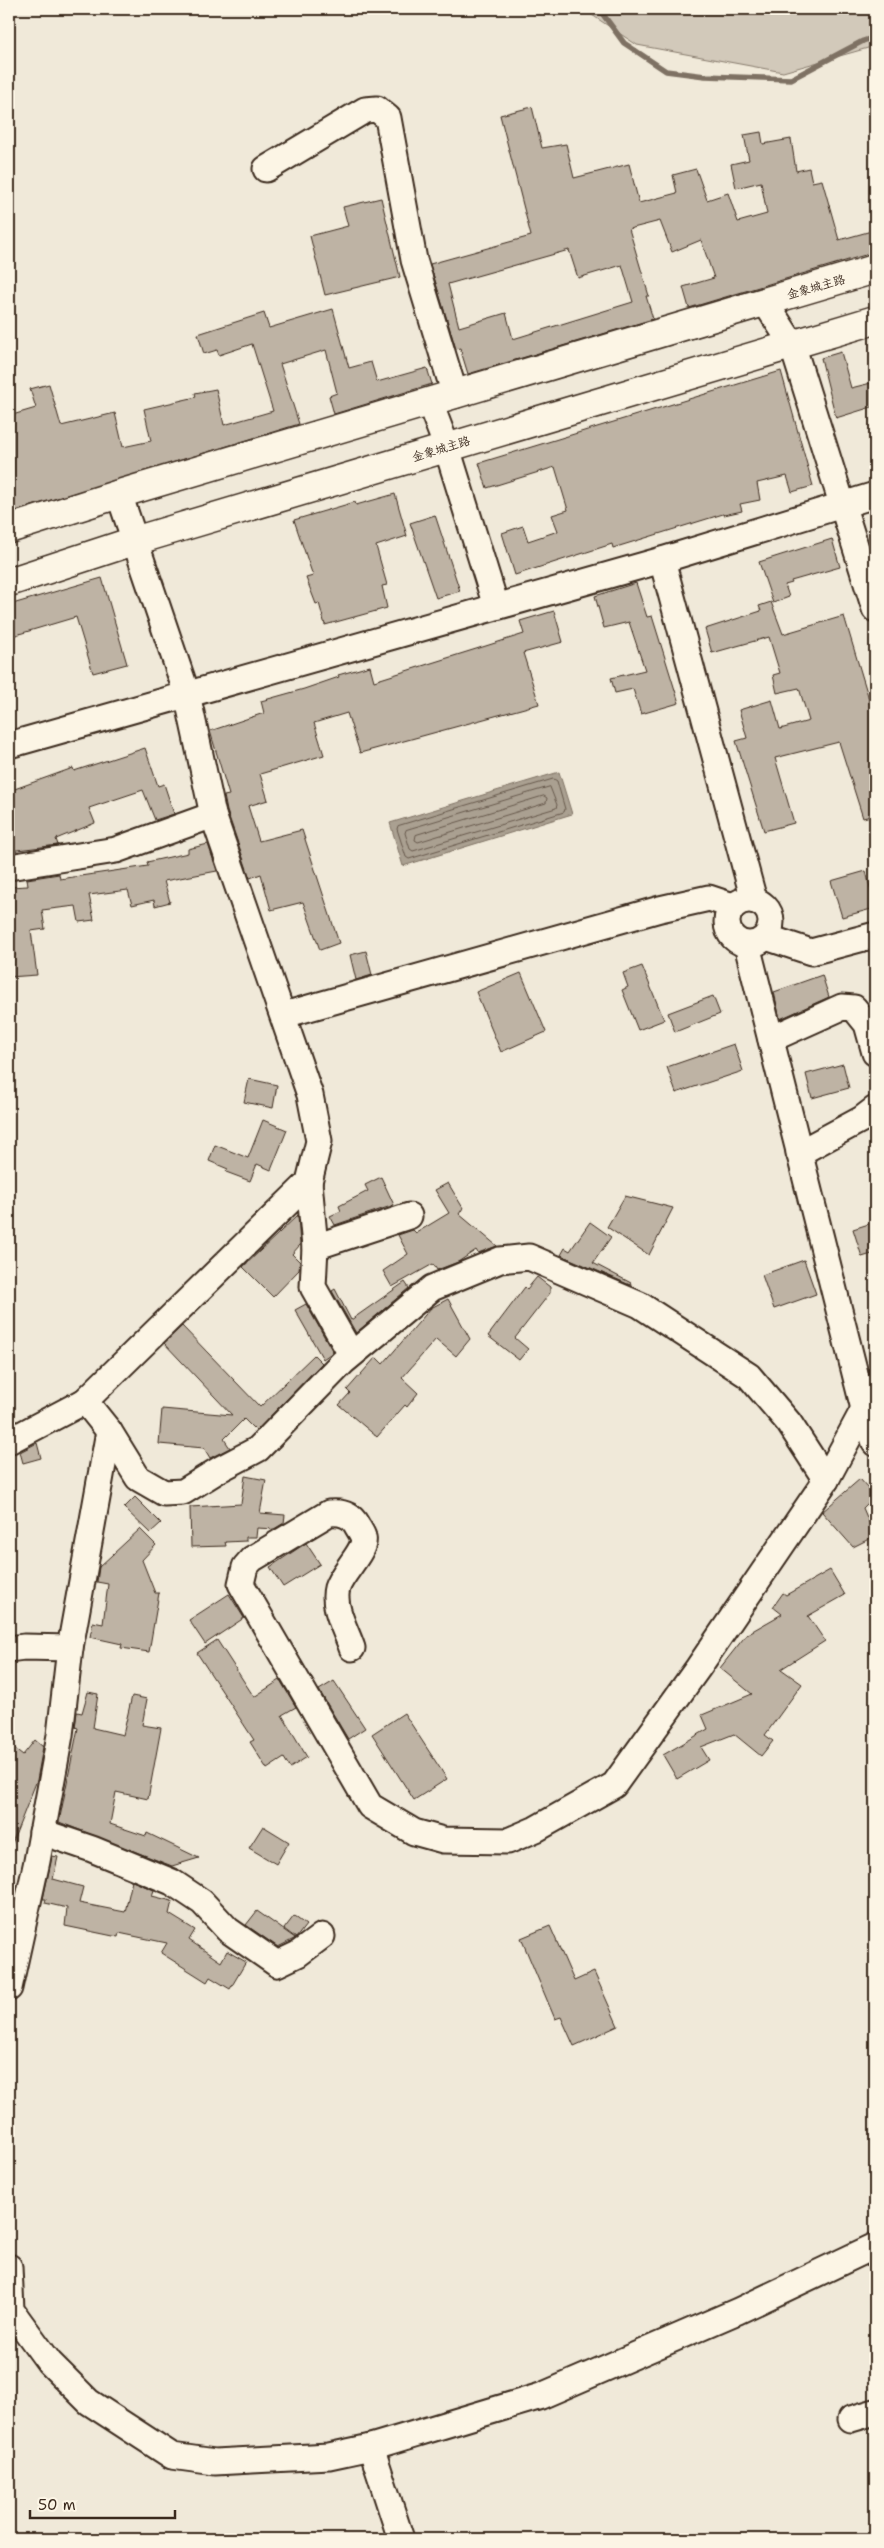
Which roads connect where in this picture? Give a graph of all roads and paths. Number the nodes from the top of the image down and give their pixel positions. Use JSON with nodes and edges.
{"nodes":[{"id":1,"x":266,"y":170,"type":"dead end"},
{"id":2,"x":875,"y":270,"type":"edge"},
{"id":3,"x":765,"y":302,"type":"junction"},
{"id":4,"x":875,"y":320,"type":"edge"},
{"id":5,"x":792,"y":344,"type":"junction"},
{"id":6,"x":456,"y":395,"type":"junction"},
{"id":7,"x":430,"y":403,"type":"junction"},
{"id":8,"x":447,"y":448,"type":"junction"},
{"id":9,"x":119,"y":494,"type":"junction"},
{"id":10,"x":875,"y":495,"type":"edge"},
{"id":11,"x":842,"y":506,"type":"junction"},
{"id":12,"x":9,"y":529,"type":"edge"},
{"id":13,"x":134,"y":542,"type":"junction"},
{"id":14,"x":662,"y":560,"type":"junction"},
{"id":15,"x":9,"y":582,"type":"edge"},
{"id":16,"x":496,"y":606,"type":"junction"},
{"id":17,"x":875,"y":609,"type":"edge"},
{"id":18,"x":187,"y":694,"type":"junction"},
{"id":19,"x":9,"y":744,"type":"edge"},
{"id":20,"x":213,"y":815,"type":"junction"},
{"id":21,"x":9,"y":867,"type":"edge"},
{"id":22,"x":743,"y":903,"type":"junction"},
{"id":23,"x":875,"y":935,"type":"edge"},
{"id":24,"x":756,"y":941,"type":"junction"},
{"id":25,"x":284,"y":1015,"type":"junction"},
{"id":26,"x":771,"y":1039,"type":"junction"},
{"id":27,"x":875,"y":1053,"type":"edge"},
{"id":28,"x":875,"y":1109,"type":"edge"},
{"id":29,"x":799,"y":1153,"type":"junction"},
{"id":30,"x":309,"y":1182,"type":"junction"},
{"id":31,"x":409,"y":1216,"type":"dead end"},
{"id":32,"x":316,"y":1246,"type":"junction"},
{"id":33,"x":351,"y":1354,"type":"junction"},
{"id":34,"x":85,"y":1401,"type":"junction"},
{"id":35,"x":870,"y":1407,"type":"edge"},
{"id":36,"x":109,"y":1431,"type":"junction"},
{"id":37,"x":9,"y":1442,"type":"edge"},
{"id":38,"x":875,"y":1443,"type":"edge"},
{"id":39,"x":826,"y":1480,"type":"junction"},
{"id":40,"x":70,"y":1648,"type":"junction"},
{"id":41,"x":352,"y":1648,"type":"dead end"},
{"id":42,"x":9,"y":1649,"type":"edge"},
{"id":43,"x":42,"y":1832,"type":"junction"},
{"id":44,"x":322,"y":1936,"type":"dead end"},
{"id":45,"x":9,"y":1988,"type":"edge"},
{"id":46,"x":875,"y":2246,"type":"edge"},
{"id":47,"x":9,"y":2267,"type":"edge"},
{"id":48,"x":875,"y":2412,"type":"edge"},
{"id":49,"x":851,"y":2419,"type":"dead end"},
{"id":50,"x":370,"y":2447,"type":"junction"},
{"id":51,"x":401,"y":2539,"type":"edge"}],
"edges":[{"from":1,"to":6,"type":"street"},
{"from":2,"to":3,"type":"main road","name":"金象城主路"},
{"from":3,"to":5,"type":"street"},
{"from":3,"to":6,"type":"main road","name":"金象城主路"},
{"from":4,"to":5,"type":"main road","name":"金象城主路"},
{"from":5,"to":8,"type":"main road","name":"金象城主路"},
{"from":5,"to":11,"type":"street"},
{"from":6,"to":7,"type":"main road","name":"金象城主路"},
{"from":7,"to":8,"type":"street"},
{"from":7,"to":9,"type":"main road","name":"金象城主路"},
{"from":8,"to":13,"type":"main road","name":"金象城主路"},
{"from":8,"to":16,"type":"street"},
{"from":9,"to":12,"type":"main road","name":"金象城主路"},
{"from":9,"to":13,"type":"street"},
{"from":10,"to":11,"type":"street"},
{"from":11,"to":14,"type":"street"},
{"from":11,"to":17,"type":"street"},
{"from":13,"to":15,"type":"main road","name":"金象城主路"},
{"from":13,"to":18,"type":"street"},
{"from":14,"to":16,"type":"street"},
{"from":14,"to":22,"type":"street"},
{"from":16,"to":18,"type":"street"},
{"from":18,"to":19,"type":"street"},
{"from":18,"to":20,"type":"street"},
{"from":20,"to":21,"type":"street"},
{"from":20,"to":25,"type":"street"},
{"from":22,"to":24,"type":"street"},
{"from":22,"to":24,"type":"street"},
{"from":22,"to":25,"type":"street"},
{"from":23,"to":24,"type":"street"},
{"from":24,"to":26,"type":"street"},
{"from":25,"to":30,"type":"street"},
{"from":26,"to":27,"type":"street"},
{"from":26,"to":29,"type":"street"},
{"from":28,"to":29,"type":"street"},
{"from":29,"to":35,"type":"street"},
{"from":30,"to":32,"type":"street"},
{"from":30,"to":34,"type":"street"},
{"from":31,"to":32,"type":"street"},
{"from":32,"to":33,"type":"street"},
{"from":33,"to":36,"type":"street"},
{"from":33,"to":39,"type":"street"},
{"from":34,"to":36,"type":"street"},
{"from":34,"to":37,"type":"street"},
{"from":35,"to":38,"type":"street"},
{"from":35,"to":39,"type":"street"},
{"from":36,"to":40,"type":"street"},
{"from":39,"to":41,"type":"street"},
{"from":40,"to":42,"type":"street"},
{"from":40,"to":43,"type":"street"},
{"from":43,"to":44,"type":"street"},
{"from":43,"to":45,"type":"street"},
{"from":46,"to":50,"type":"street"},
{"from":47,"to":50,"type":"street"},
{"from":48,"to":49,"type":"street"},
{"from":50,"to":51,"type":"street"}]}
